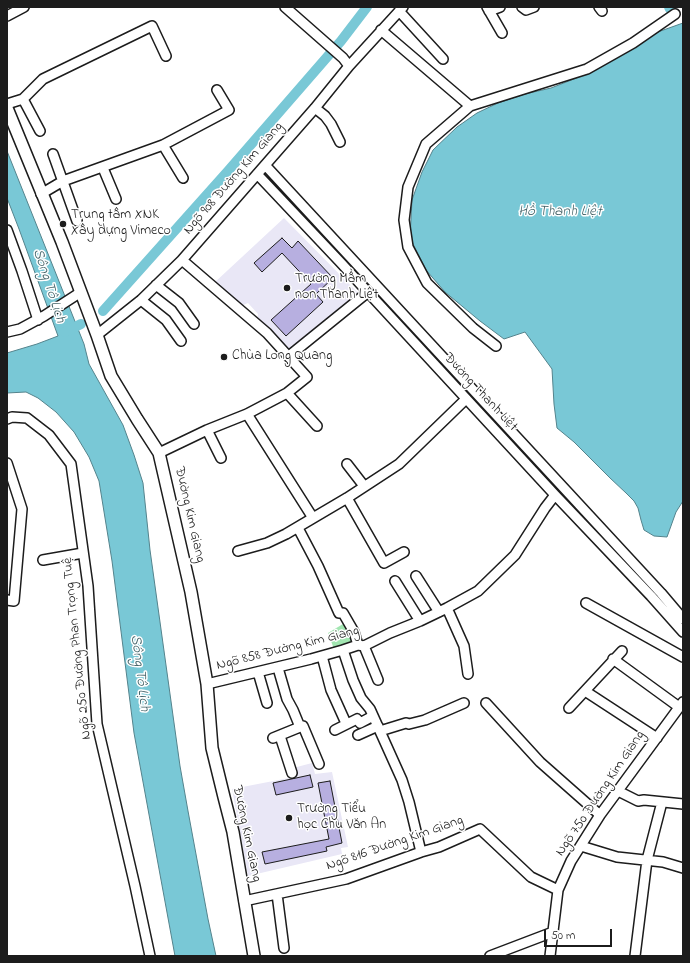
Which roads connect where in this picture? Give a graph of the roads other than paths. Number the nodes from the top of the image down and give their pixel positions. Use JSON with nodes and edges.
{"nodes":[{"id":1,"x":285,"y":7,"type":"edge"},
{"id":2,"x":500,"y":7,"type":"edge"},
{"id":3,"x":522,"y":7,"type":"edge"},
{"id":4,"x":534,"y":7,"type":"edge"},
{"id":5,"x":21,"y":8,"type":"edge"},
{"id":6,"x":401,"y":9,"type":"edge"},
{"id":7,"x":488,"y":9,"type":"edge"},
{"id":8,"x":675,"y":14,"type":"dead end"},
{"id":9,"x":7,"y":16,"type":"edge"},
{"id":10,"x":381,"y":30,"type":"junction"},
{"id":11,"x":502,"y":33,"type":"dead end"},
{"id":12,"x":166,"y":56,"type":"dead end"},
{"id":13,"x":443,"y":59,"type":"dead end"},
{"id":14,"x":349,"y":66,"type":"junction"},
{"id":15,"x":217,"y":90,"type":"dead end"},
{"id":16,"x":23,"y":99,"type":"junction"},
{"id":17,"x":7,"y":104,"type":"edge"},
{"id":18,"x":470,"y":106,"type":"junction"},
{"id":19,"x":7,"y":108,"type":"edge"},
{"id":20,"x":315,"y":108,"type":"junction"},
{"id":21,"x":40,"y":131,"type":"dead end"},
{"id":22,"x":340,"y":142,"type":"dead end"},
{"id":23,"x":164,"y":145,"type":"junction"},
{"id":24,"x":53,"y":154,"type":"dead end"},
{"id":25,"x":265,"y":165,"type":"junction"},
{"id":26,"x":103,"y":168,"type":"junction"},
{"id":27,"x":257,"y":174,"type":"junction"},
{"id":28,"x":183,"y":178,"type":"dead end"},
{"id":29,"x":63,"y":181,"type":"junction"},
{"id":30,"x":41,"y":194,"type":"junction"},
{"id":31,"x":116,"y":199,"type":"dead end"},
{"id":32,"x":77,"y":222,"type":"dead end"},
{"id":33,"x":7,"y":230,"type":"edge"},
{"id":34,"x":182,"y":260,"type":"junction"},
{"id":35,"x":156,"y":285,"type":"junction"},
{"id":36,"x":81,"y":292,"type":"junction"},
{"id":37,"x":368,"y":292,"type":"junction"},
{"id":38,"x":142,"y":300,"type":"junction"},
{"id":39,"x":41,"y":318,"type":"junction"},
{"id":40,"x":194,"y":324,"type":"dead end"},
{"id":41,"x":7,"y":332,"type":"edge"},
{"id":42,"x":97,"y":335,"type":"junction"},
{"id":43,"x":181,"y":341,"type":"dead end"},
{"id":44,"x":496,"y":346,"type":"dead end"},
{"id":45,"x":289,"y":356,"type":"junction"},
{"id":46,"x":287,"y":393,"type":"junction"},
{"id":47,"x":466,"y":398,"type":"junction"},
{"id":48,"x":247,"y":414,"type":"junction"},
{"id":49,"x":7,"y":419,"type":"edge"},
{"id":50,"x":318,"y":426,"type":"dead end"},
{"id":51,"x":207,"y":430,"type":"junction"},
{"id":52,"x":159,"y":453,"type":"junction"},
{"id":53,"x":221,"y":458,"type":"dead end"},
{"id":54,"x":7,"y":463,"type":"edge"},
{"id":55,"x":347,"y":464,"type":"dead end"},
{"id":56,"x":364,"y":486,"type":"junction"},
{"id":57,"x":555,"y":495,"type":"junction"},
{"id":58,"x":347,"y":498,"type":"junction"},
{"id":59,"x":313,"y":518,"type":"junction"},
{"id":60,"x":298,"y":528,"type":"junction"},
{"id":61,"x":238,"y":551,"type":"dead end"},
{"id":62,"x":404,"y":552,"type":"dead end"},
{"id":63,"x":83,"y":553,"type":"junction"},
{"id":64,"x":43,"y":560,"type":"dead end"},
{"id":65,"x":416,"y":576,"type":"dead end"},
{"id":66,"x":396,"y":581,"type":"dead end"},
{"id":67,"x":7,"y":600,"type":"edge"},
{"id":68,"x":586,"y":603,"type":"dead end"},
{"id":69,"x":443,"y":610,"type":"junction"},
{"id":70,"x":683,"y":619,"type":"edge"},
{"id":71,"x":420,"y":621,"type":"junction"},
{"id":72,"x":683,"y":632,"type":"edge"},
{"id":73,"x":361,"y":645,"type":"junction"},
{"id":74,"x":343,"y":650,"type":"junction"},
{"id":75,"x":622,"y":651,"type":"dead end"},
{"id":76,"x":322,"y":656,"type":"junction"},
{"id":77,"x":683,"y":657,"type":"edge"},
{"id":78,"x":613,"y":659,"type":"junction"},
{"id":79,"x":278,"y":668,"type":"junction"},
{"id":80,"x":258,"y":672,"type":"junction"},
{"id":81,"x":468,"y":674,"type":"dead end"},
{"id":82,"x":378,"y":680,"type":"dead end"},
{"id":83,"x":207,"y":684,"type":"junction"},
{"id":84,"x":585,"y":691,"type":"junction"},
{"id":85,"x":464,"y":702,"type":"dead end"},
{"id":86,"x":486,"y":702,"type":"dead end"},
{"id":87,"x":267,"y":703,"type":"dead end"},
{"id":88,"x":681,"y":704,"type":"edge"},
{"id":89,"x":569,"y":708,"type":"dead end"},
{"id":90,"x":373,"y":716,"type":"junction"},
{"id":91,"x":345,"y":721,"type":"dead end"},
{"id":92,"x":300,"y":727,"type":"junction"},
{"id":93,"x":379,"y":729,"type":"junction"},
{"id":94,"x":335,"y":730,"type":"dead end"},
{"id":95,"x":358,"y":735,"type":"dead end"},
{"id":96,"x":657,"y":738,"type":"junction"},
{"id":97,"x":319,"y":764,"type":"dead end"},
{"id":98,"x":292,"y":773,"type":"dead end"},
{"id":99,"x":618,"y":791,"type":"junction"},
{"id":100,"x":662,"y":802,"type":"junction"},
{"id":101,"x":683,"y":804,"type":"edge"},
{"id":102,"x":600,"y":815,"type":"junction"},
{"id":103,"x":581,"y":846,"type":"junction"},
{"id":104,"x":421,"y":852,"type":"junction"},
{"id":105,"x":647,"y":860,"type":"junction"},
{"id":106,"x":683,"y":868,"type":"edge"},
{"id":107,"x":558,"y":890,"type":"junction"},
{"id":108,"x":277,"y":894,"type":"junction"},
{"id":109,"x":244,"y":901,"type":"junction"},
{"id":110,"x":553,"y":932,"type":"junction"},
{"id":111,"x":284,"y":948,"type":"dead end"},
{"id":112,"x":150,"y":956,"type":"edge"},
{"id":113,"x":254,"y":956,"type":"edge"},
{"id":114,"x":490,"y":956,"type":"edge"},
{"id":115,"x":550,"y":956,"type":"edge"},
{"id":116,"x":635,"y":956,"type":"edge"}],
"edges":[{"from":1,"to":14,"type":"street"},
{"from":2,"to":7,"type":"street"},
{"from":3,"to":4,"type":"street"},
{"from":5,"to":9,"type":"street"},
{"from":6,"to":10,"type":"street","name":"Ngõ 908 Đường Kim Giang"},
{"from":6,"to":13,"type":"street"},
{"from":7,"to":11,"type":"street"},
{"from":8,"to":18,"type":"street"},
{"from":10,"to":14,"type":"street","name":"Ngõ 908 Đường Kim Giang"},
{"from":10,"to":18,"type":"street"},
{"from":12,"to":16,"type":"street"},
{"from":14,"to":20,"type":"street","name":"Ngõ 908 Đường Kim Giang"},
{"from":15,"to":23,"type":"street"},
{"from":16,"to":17,"type":"street"},
{"from":16,"to":21,"type":"street"},
{"from":18,"to":44,"type":"street"},
{"from":19,"to":30,"type":"main road","name":"Đường Kim Giang"},
{"from":20,"to":22,"type":"street"},
{"from":20,"to":25,"type":"street","name":"Ngõ 908 Đường Kim Giang"},
{"from":23,"to":26,"type":"street"},
{"from":23,"to":28,"type":"street"},
{"from":24,"to":29,"type":"street"},
{"from":25,"to":27,"type":"street","name":"Ngõ 908 Đường Kim Giang"},
{"from":25,"to":70,"type":"street","name":"Đường Thanh Liệt"},
{"from":26,"to":29,"type":"street"},
{"from":26,"to":31,"type":"street"},
{"from":27,"to":34,"type":"street","name":"Ngõ 908 Đường Kim Giang"},
{"from":27,"to":37,"type":"street","name":"Đường Thanh Liệt"},
{"from":29,"to":30,"type":"street"},
{"from":29,"to":32,"type":"street"},
{"from":30,"to":36,"type":"main road","name":"Đường Kim Giang"},
{"from":33,"to":39,"type":"street"},
{"from":34,"to":35,"type":"street","name":"Ngõ 908 Đường Kim Giang"},
{"from":34,"to":45,"type":"street"},
{"from":35,"to":38,"type":"street","name":"Ngõ 908 Đường Kim Giang"},
{"from":35,"to":40,"type":"street"},
{"from":36,"to":39,"type":"street"},
{"from":36,"to":42,"type":"main road","name":"Đường Kim Giang"},
{"from":37,"to":45,"type":"street"},
{"from":37,"to":47,"type":"street","name":"Đường Thanh Liệt"},
{"from":38,"to":42,"type":"street","name":"Ngõ 908 Đường Kim Giang"},
{"from":38,"to":43,"type":"street"},
{"from":39,"to":41,"type":"street"},
{"from":42,"to":52,"type":"main road","name":"Đường Kim Giang"},
{"from":45,"to":46,"type":"street"},
{"from":46,"to":48,"type":"street"},
{"from":46,"to":50,"type":"street"},
{"from":47,"to":56,"type":"street"},
{"from":47,"to":57,"type":"street","name":"Đường Thanh Liệt"},
{"from":48,"to":51,"type":"street"},
{"from":48,"to":59,"type":"street"},
{"from":49,"to":63,"type":"street","name":"Ngõ 250 Đường Phan Trọng Tuệ"},
{"from":51,"to":52,"type":"street"},
{"from":51,"to":53,"type":"street"},
{"from":52,"to":83,"type":"main road","name":"Đường Kim Giang"},
{"from":54,"to":67,"type":"street"},
{"from":55,"to":56,"type":"street"},
{"from":56,"to":58,"type":"street"},
{"from":57,"to":69,"type":"street","name":"Ngõ 858 Đường Kim Giang"},
{"from":57,"to":72,"type":"street","name":"Đường Thanh Liệt"},
{"from":58,"to":59,"type":"street"},
{"from":58,"to":62,"type":"street"},
{"from":59,"to":60,"type":"street"},
{"from":60,"to":61,"type":"street"},
{"from":60,"to":73,"type":"street"},
{"from":63,"to":64,"type":"street"},
{"from":63,"to":112,"type":"street","name":"Ngõ 250 Đường Phan Trọng Tuệ"},
{"from":65,"to":69,"type":"street"},
{"from":66,"to":71,"type":"street"},
{"from":68,"to":77,"type":"street"},
{"from":69,"to":71,"type":"street","name":"Ngõ 858 Đường Kim Giang"},
{"from":69,"to":81,"type":"street"},
{"from":71,"to":73,"type":"street","name":"Ngõ 858 Đường Kim Giang"},
{"from":73,"to":74,"type":"street","name":"Ngõ 858 Đường Kim Giang"},
{"from":73,"to":82,"type":"street"},
{"from":74,"to":76,"type":"street","name":"Ngõ 858 Đường Kim Giang"},
{"from":74,"to":90,"type":"street"},
{"from":75,"to":78,"type":"street"},
{"from":76,"to":79,"type":"street","name":"Ngõ 858 Đường Kim Giang"},
{"from":76,"to":91,"type":"street"},
{"from":78,"to":84,"type":"street"},
{"from":78,"to":88,"type":"street"},
{"from":79,"to":80,"type":"street","name":"Ngõ 858 Đường Kim Giang"},
{"from":79,"to":92,"type":"street"},
{"from":80,"to":83,"type":"street","name":"Ngõ 858 Đường Kim Giang"},
{"from":80,"to":87,"type":"street"},
{"from":83,"to":109,"type":"main road","name":"Đường Kim Giang"},
{"from":84,"to":89,"type":"street"},
{"from":84,"to":96,"type":"street"},
{"from":85,"to":93,"type":"street"},
{"from":86,"to":102,"type":"street"},
{"from":88,"to":96,"type":"street","name":"Ngõ 750 Đường Kim Giang"},
{"from":90,"to":93,"type":"street"},
{"from":90,"to":94,"type":"street"},
{"from":92,"to":97,"type":"street"},
{"from":92,"to":98,"type":"street"},
{"from":93,"to":95,"type":"street"},
{"from":93,"to":104,"type":"street"},
{"from":96,"to":99,"type":"street","name":"Ngõ 750 Đường Kim Giang"},
{"from":99,"to":100,"type":"street"},
{"from":99,"to":102,"type":"street","name":"Ngõ 750 Đường Kim Giang"},
{"from":100,"to":101,"type":"street"},
{"from":100,"to":105,"type":"street"},
{"from":102,"to":103,"type":"street","name":"Ngõ 750 Đường Kim Giang"},
{"from":103,"to":105,"type":"street"},
{"from":103,"to":107,"type":"street","name":"Ngõ 750 Đường Kim Giang"},
{"from":104,"to":107,"type":"street","name":"Ngõ 816 Đường Kim Giang"},
{"from":104,"to":108,"type":"street","name":"Ngõ 816 Đường Kim Giang"},
{"from":105,"to":106,"type":"street"},
{"from":105,"to":116,"type":"street"},
{"from":107,"to":110,"type":"street","name":"Ngõ 750 Đường Kim Giang"},
{"from":108,"to":109,"type":"street","name":"Ngõ 816 Đường Kim Giang"},
{"from":108,"to":111,"type":"street"},
{"from":109,"to":113,"type":"main road","name":"Đường Kim Giang"},
{"from":110,"to":114,"type":"street"},
{"from":110,"to":115,"type":"street","name":"Ngõ 750 Đường Kim Giang"}]}
